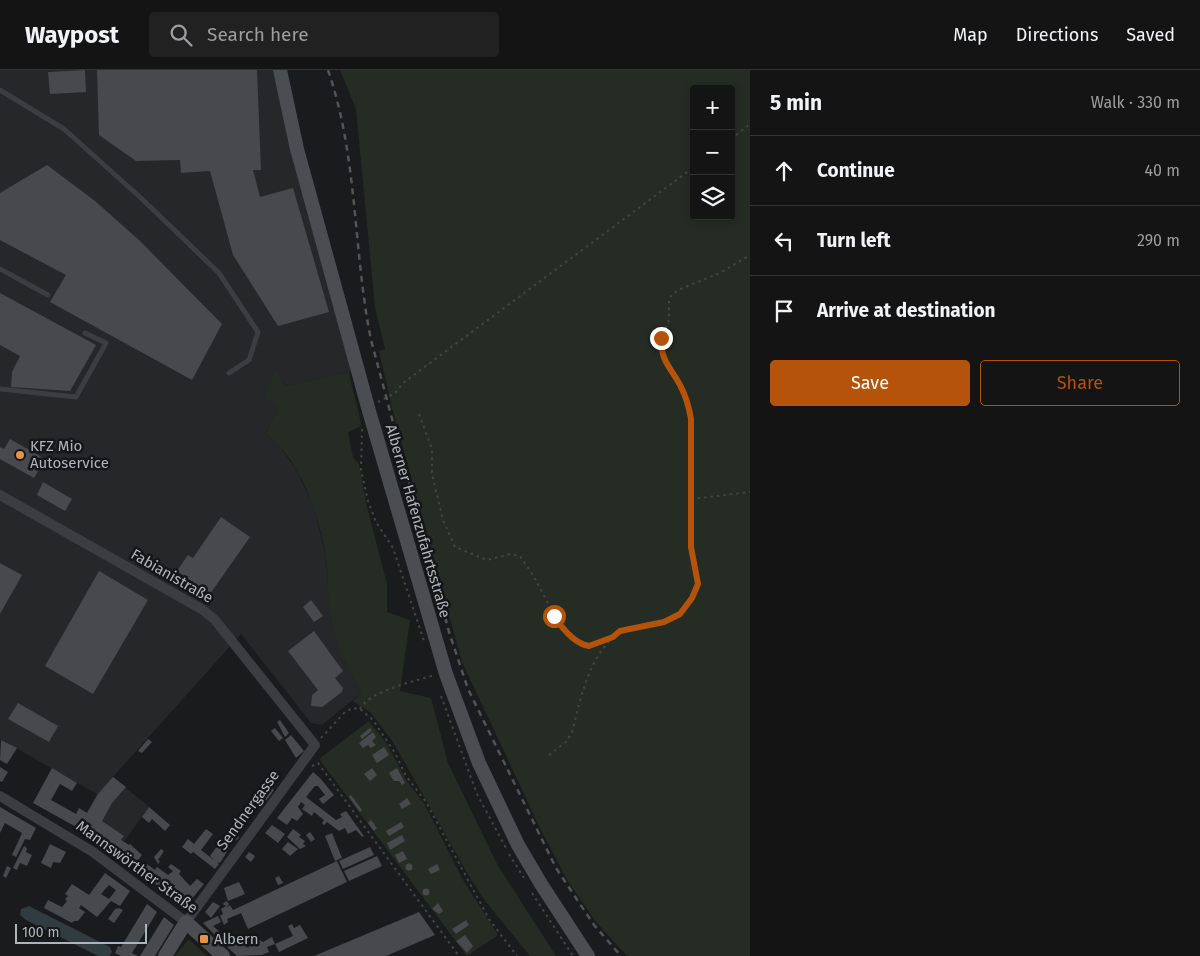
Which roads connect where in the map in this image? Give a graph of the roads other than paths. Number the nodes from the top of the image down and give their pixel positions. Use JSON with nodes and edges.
{"nodes":[{"id":1,"x":280,"y":70,"type":"edge"},
{"id":2,"x":0,"y":90,"type":"edge"},
{"id":3,"x":0,"y":269,"type":"edge"},
{"id":4,"x":48,"y":295,"type":"dead end"},
{"id":5,"x":85,"y":333,"type":"dead end"},
{"id":6,"x":229,"y":373,"type":"dead end"},
{"id":7,"x":0,"y":389,"type":"edge"},
{"id":8,"x":0,"y":495,"type":"edge"},
{"id":9,"x":315,"y":745,"type":"joint"},
{"id":10,"x":0,"y":796,"type":"edge"},
{"id":11,"x":186,"y":922,"type":"junction"},
{"id":12,"x":165,"y":956,"type":"edge"},
{"id":13,"x":223,"y":956,"type":"edge"},
{"id":14,"x":588,"y":956,"type":"edge"}],
"edges":[{"from":1,"to":14,"type":"main road","name":"Alberner Hafenzufahrtsstraße"},
{"from":2,"to":6,"type":"lane"},
{"from":3,"to":4,"type":"lane"},
{"from":5,"to":7,"type":"lane"},
{"from":8,"to":9,"type":"street","name":"Fabianistraße"},
{"from":9,"to":11,"type":"street","name":"Sendnergasse"},
{"from":10,"to":11,"type":"street","name":"Mannswörther Straße"},
{"from":11,"to":12,"type":"main road","name":"Sendnergasse"},
{"from":11,"to":13,"type":"main road","name":"Mannswörther Straße"}]}
